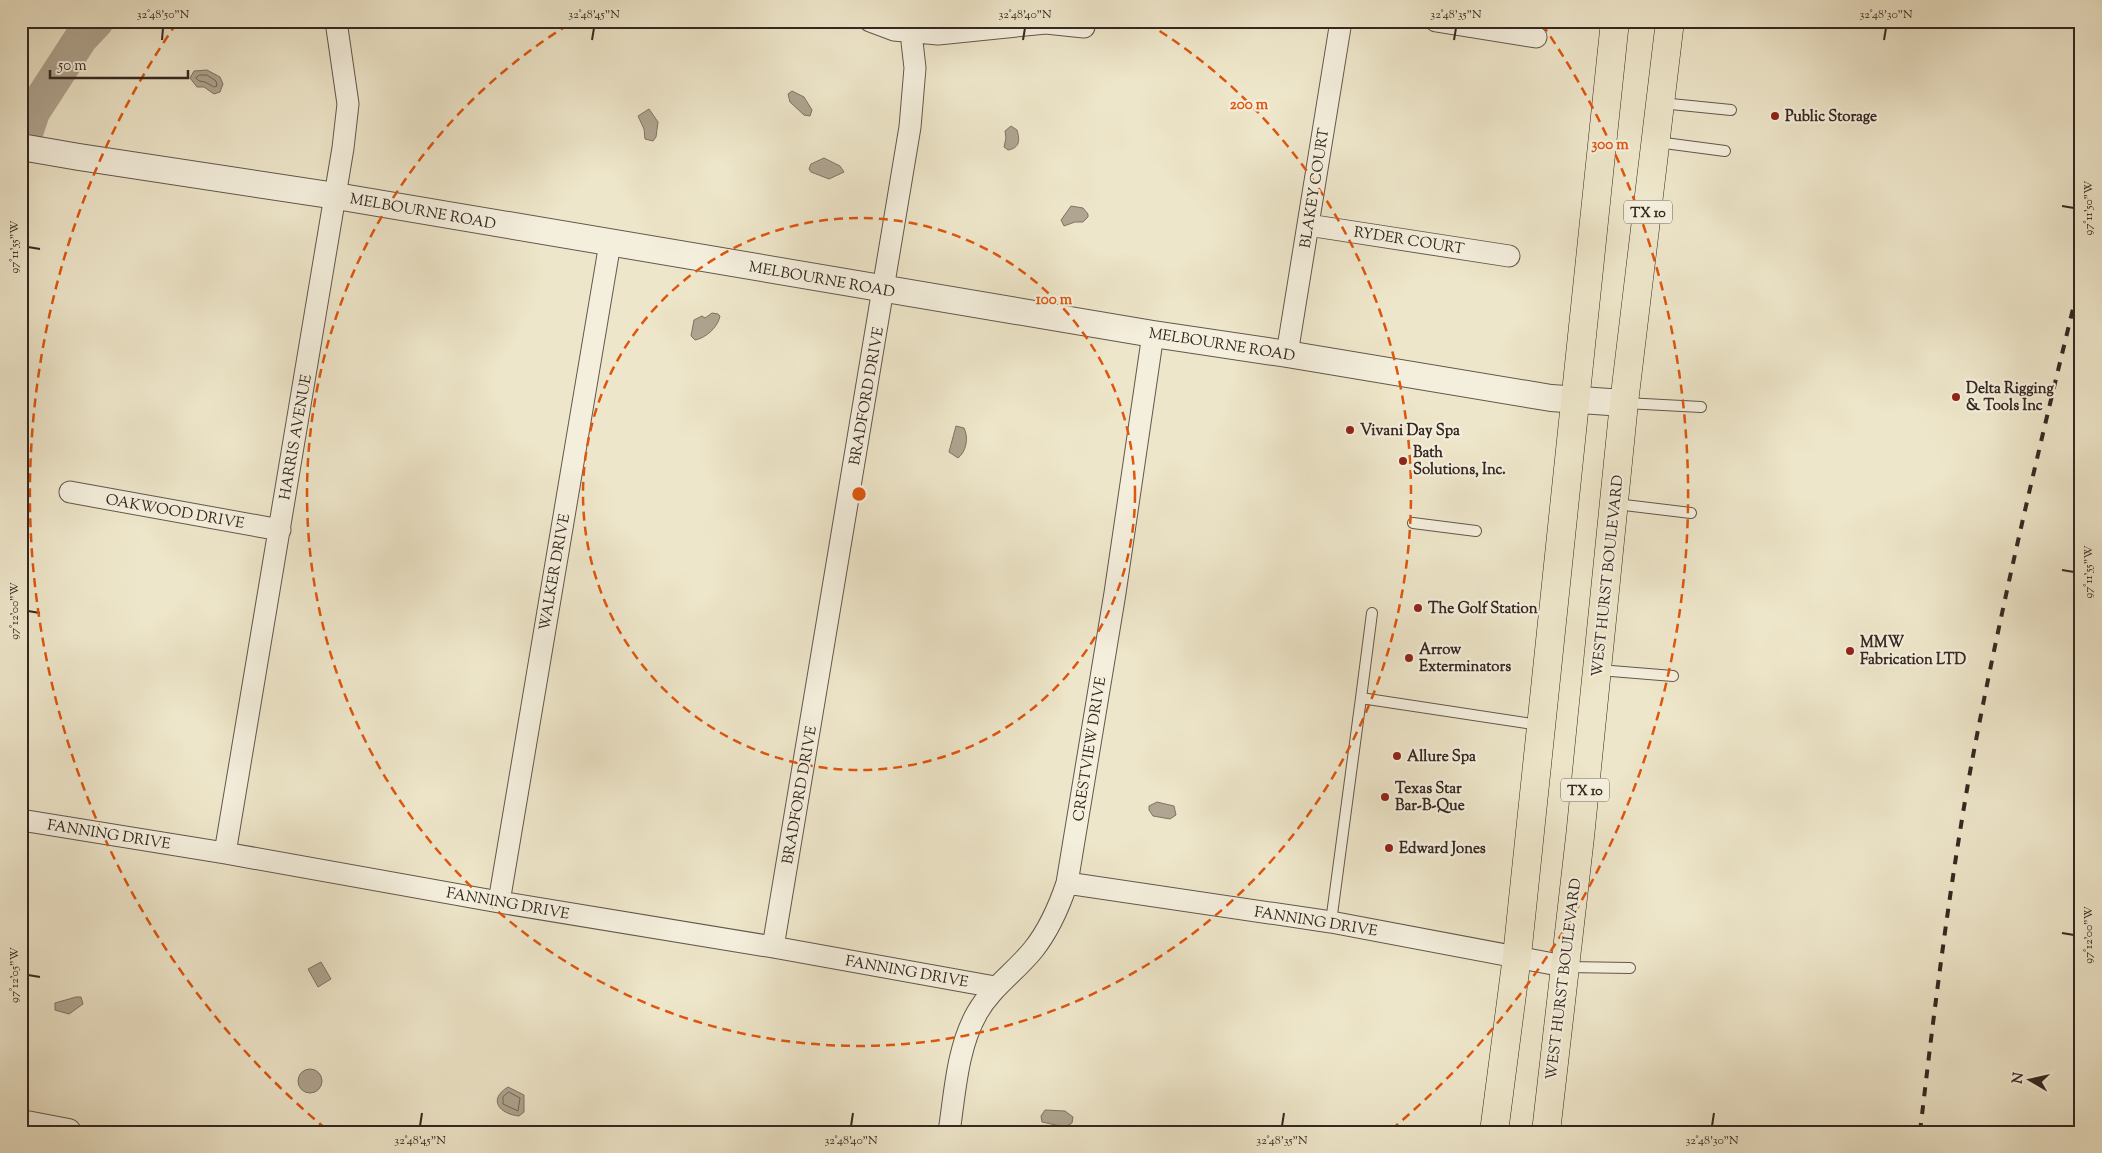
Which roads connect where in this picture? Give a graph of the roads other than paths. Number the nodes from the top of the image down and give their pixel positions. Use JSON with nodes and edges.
{"nodes":[{"id":1,"x":336,"y":21,"type":"edge"},
{"id":2,"x":870,"y":21,"type":"edge"},
{"id":3,"x":1341,"y":21,"type":"edge"},
{"id":4,"x":1436,"y":21,"type":"edge"},
{"id":5,"x":1615,"y":21,"type":"edge"},
{"id":6,"x":1670,"y":21,"type":"edge"},
{"id":7,"x":1084,"y":27,"type":"dead end"},
{"id":8,"x":911,"y":33,"type":"junction"},
{"id":9,"x":1536,"y":37,"type":"dead end"},
{"id":10,"x":1660,"y":103,"type":"junction"},
{"id":11,"x":1731,"y":110,"type":"dead end"},
{"id":12,"x":1656,"y":142,"type":"junction"},
{"id":13,"x":21,"y":147,"type":"edge"},
{"id":14,"x":1725,"y":151,"type":"dead end"},
{"id":15,"x":336,"y":196,"type":"junction"},
{"id":16,"x":1308,"y":225,"type":"junction"},
{"id":17,"x":610,"y":243,"type":"junction"},
{"id":18,"x":1510,"y":256,"type":"dead end"},
{"id":19,"x":884,"y":290,"type":"junction"},
{"id":20,"x":1154,"y":334,"type":"junction"},
{"id":21,"x":1287,"y":354,"type":"junction"},
{"id":22,"x":1577,"y":400,"type":"junction"},
{"id":23,"x":1624,"y":403,"type":"junction"},
{"id":24,"x":1701,"y":407,"type":"dead end"},
{"id":25,"x":70,"y":492,"type":"dead end"},
{"id":26,"x":1615,"y":504,"type":"junction"},
{"id":27,"x":1691,"y":513,"type":"dead end"},
{"id":28,"x":1413,"y":523,"type":"dead end"},
{"id":29,"x":280,"y":530,"type":"junction"},
{"id":30,"x":1476,"y":532,"type":"dead end"},
{"id":31,"x":1372,"y":613,"type":"dead end"},
{"id":32,"x":1598,"y":670,"type":"junction"},
{"id":33,"x":1673,"y":676,"type":"dead end"},
{"id":34,"x":1361,"y":698,"type":"junction"},
{"id":35,"x":1540,"y":725,"type":"junction"},
{"id":36,"x":21,"y":820,"type":"edge"},
{"id":37,"x":225,"y":853,"type":"junction"},
{"id":38,"x":1067,"y":883,"type":"junction"},
{"id":39,"x":499,"y":902,"type":"junction"},
{"id":40,"x":1331,"y":922,"type":"junction"},
{"id":41,"x":773,"y":947,"type":"junction"},
{"id":42,"x":1517,"y":956,"type":"junction"},
{"id":43,"x":1564,"y":966,"type":"junction"},
{"id":44,"x":1630,"y":968,"type":"dead end"},
{"id":45,"x":995,"y":987,"type":"junction"},
{"id":46,"x":21,"y":1123,"type":"edge"},
{"id":47,"x":68,"y":1132,"type":"edge"},
{"id":48,"x":949,"y":1132,"type":"edge"},
{"id":49,"x":1494,"y":1132,"type":"edge"},
{"id":50,"x":1546,"y":1132,"type":"edge"}],
"edges":[{"from":1,"to":15,"type":"street","name":"HARRIS AVENUE"},
{"from":2,"to":8,"type":"street"},
{"from":3,"to":16,"type":"street","name":"BLAKEY COURT"},
{"from":4,"to":9,"type":"street"},
{"from":5,"to":22,"type":"main road"},
{"from":6,"to":10,"type":"main road","name":"WEST HURST BOULEVARD","number":"TX 10"},
{"from":7,"to":8,"type":"street"},
{"from":8,"to":19,"type":"street","name":"BRADFORD DRIVE"},
{"from":10,"to":11,"type":"lane"},
{"from":10,"to":12,"type":"main road","name":"WEST HURST BOULEVARD","number":"TX 10"},
{"from":12,"to":14,"type":"lane"},
{"from":12,"to":23,"type":"main road","name":"WEST HURST BOULEVARD","number":"TX 10"},
{"from":13,"to":15,"type":"street","name":"MELBOURNE ROAD"},
{"from":15,"to":17,"type":"street","name":"MELBOURNE ROAD"},
{"from":15,"to":29,"type":"street","name":"HARRIS AVENUE"},
{"from":16,"to":18,"type":"street","name":"RYDER COURT"},
{"from":16,"to":21,"type":"street","name":"BLAKEY COURT"},
{"from":17,"to":19,"type":"street","name":"MELBOURNE ROAD"},
{"from":17,"to":39,"type":"street","name":"WALKER DRIVE"},
{"from":19,"to":20,"type":"street","name":"MELBOURNE ROAD"},
{"from":19,"to":41,"type":"street","name":"BRADFORD DRIVE"},
{"from":20,"to":21,"type":"street","name":"MELBOURNE ROAD"},
{"from":20,"to":38,"type":"street","name":"CRESTVIEW DRIVE"},
{"from":21,"to":22,"type":"street","name":"MELBOURNE ROAD"},
{"from":22,"to":23,"type":"street","name":"MELBOURNE ROAD"},
{"from":22,"to":35,"type":"main road"},
{"from":23,"to":24,"type":"lane"},
{"from":23,"to":26,"type":"main road","name":"WEST HURST BOULEVARD","number":"TX 10"},
{"from":25,"to":29,"type":"street","name":"OAKWOOD DRIVE"},
{"from":26,"to":27,"type":"lane"},
{"from":26,"to":32,"type":"main road","name":"WEST HURST BOULEVARD","number":"TX 10"},
{"from":28,"to":30,"type":"lane"},
{"from":29,"to":37,"type":"street","name":"HARRIS AVENUE"},
{"from":31,"to":34,"type":"lane"},
{"from":32,"to":33,"type":"lane"},
{"from":32,"to":43,"type":"main road","name":"WEST HURST BOULEVARD","number":"TX 10"},
{"from":34,"to":35,"type":"lane"},
{"from":34,"to":40,"type":"lane"},
{"from":35,"to":42,"type":"main road"},
{"from":36,"to":37,"type":"street","name":"FANNING DRIVE"},
{"from":37,"to":39,"type":"street","name":"FANNING DRIVE"},
{"from":38,"to":40,"type":"street","name":"FANNING DRIVE"},
{"from":38,"to":45,"type":"street","name":"CRESTVIEW DRIVE"},
{"from":39,"to":41,"type":"street","name":"FANNING DRIVE"},
{"from":40,"to":42,"type":"street","name":"FANNING DRIVE"},
{"from":41,"to":45,"type":"street","name":"FANNING DRIVE"},
{"from":42,"to":43,"type":"street","name":"FANNING DRIVE"},
{"from":42,"to":49,"type":"main road"},
{"from":43,"to":44,"type":"lane"},
{"from":43,"to":50,"type":"main road","name":"WEST HURST BOULEVARD","number":"TX 10"},
{"from":45,"to":48,"type":"street","name":"CRESTVIEW DRIVE"},
{"from":46,"to":47,"type":"street"}]}
